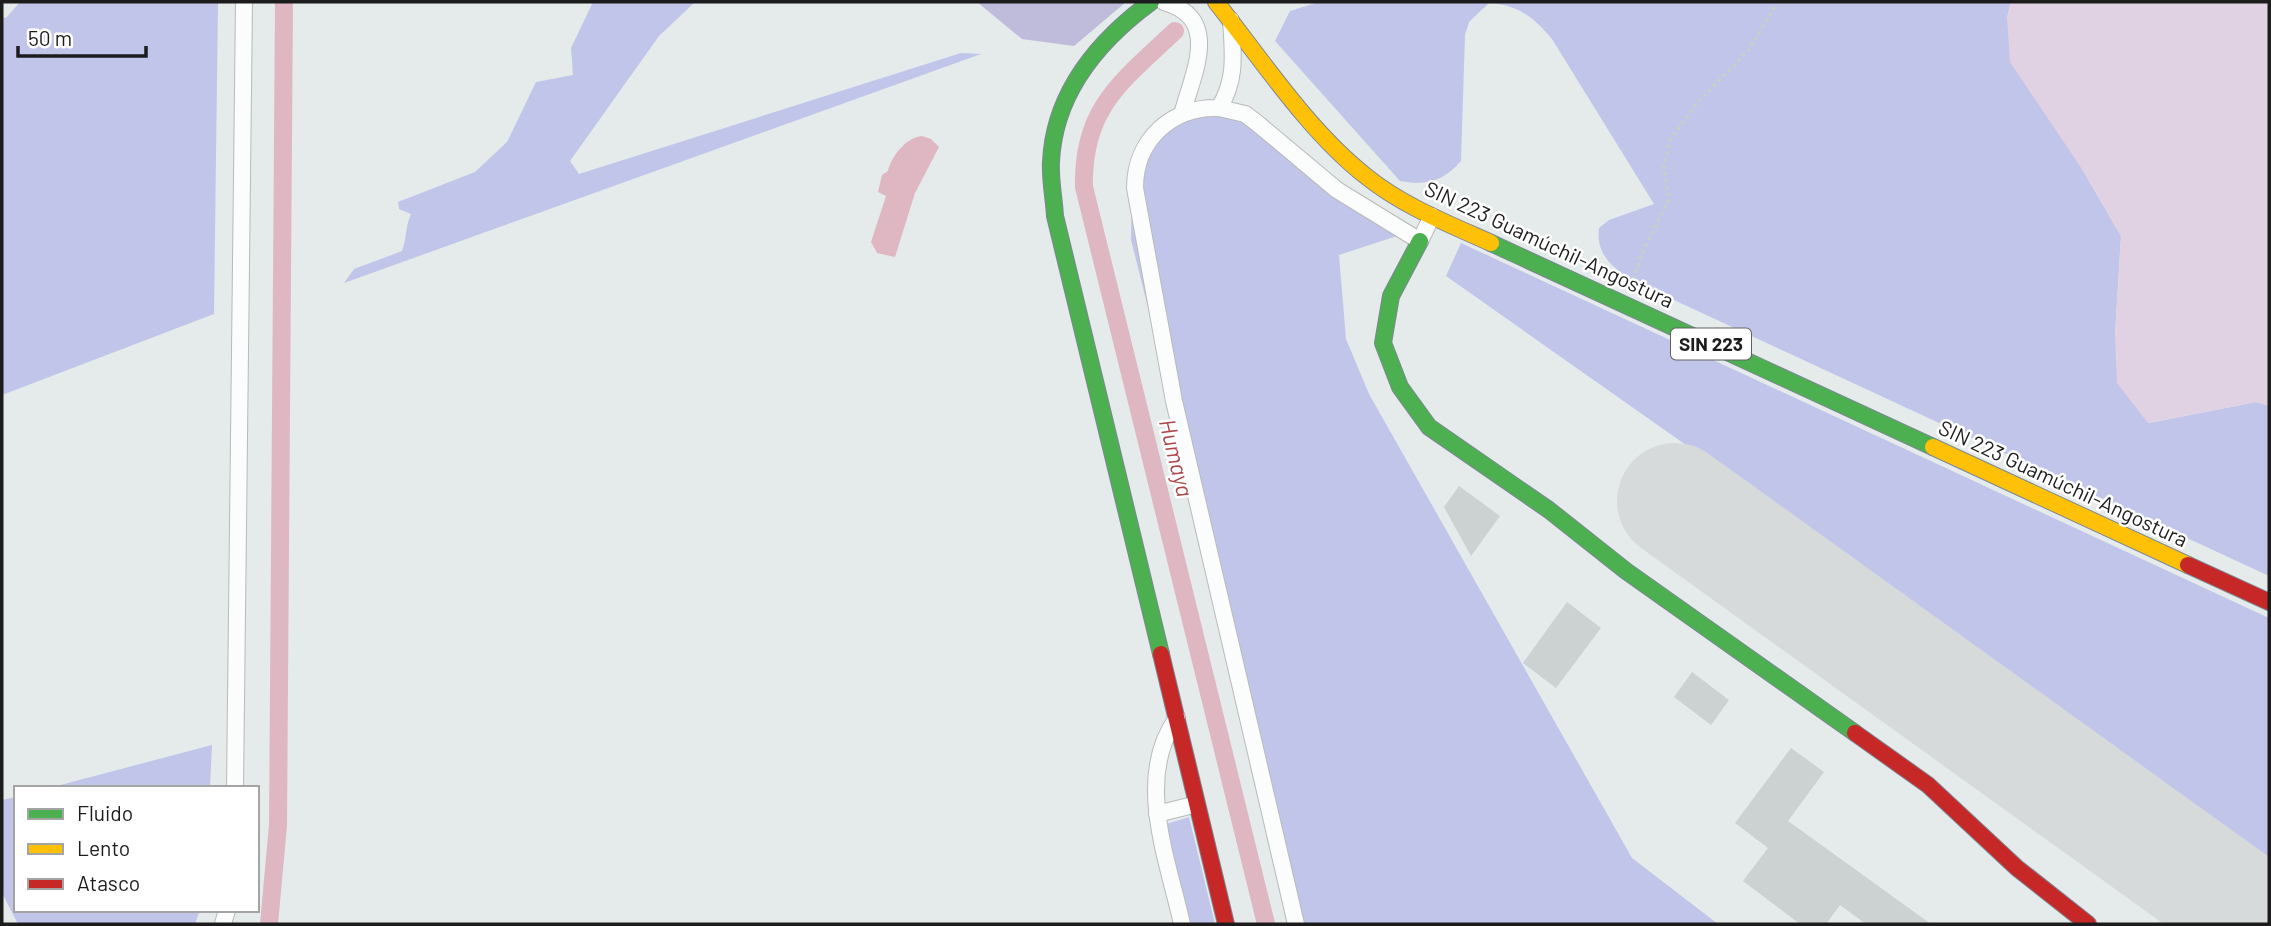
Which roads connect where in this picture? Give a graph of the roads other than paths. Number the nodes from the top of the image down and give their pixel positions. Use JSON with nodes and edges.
{"nodes":[{"id":1,"x":244,"y":2,"type":"edge"},
{"id":2,"x":1151,"y":2,"type":"edge"},
{"id":3,"x":1164,"y":2,"type":"edge"},
{"id":4,"x":1216,"y":2,"type":"edge"},
{"id":5,"x":1231,"y":19,"type":"junction"},
{"id":6,"x":1219,"y":108,"type":"junction"},
{"id":7,"x":1183,"y":111,"type":"junction"},
{"id":8,"x":1432,"y":216,"type":"junction"},
{"id":9,"x":1420,"y":241,"type":"junction"},
{"id":10,"x":2269,"y":602,"type":"edge"},
{"id":11,"x":1177,"y":718,"type":"junction"},
{"id":12,"x":235,"y":786,"type":"edge"},
{"id":13,"x":1197,"y":804,"type":"junction"},
{"id":14,"x":1157,"y":814,"type":"junction"},
{"id":15,"x":1182,"y":924,"type":"edge"},
{"id":16,"x":1226,"y":924,"type":"edge"},
{"id":17,"x":1296,"y":924,"type":"edge"},
{"id":18,"x":2088,"y":924,"type":"edge"}],
"edges":[{"from":1,"to":12,"type":"street"},
{"from":2,"to":11,"type":"street"},
{"from":3,"to":7,"type":"street"},
{"from":4,"to":5,"type":"street","name":"SIN 223 Guamúchil-Angostura","number":"SIN 223"},
{"from":5,"to":6,"type":"street"},
{"from":5,"to":8,"type":"street","name":"SIN 223 Guamúchil-Angostura","number":"SIN 223"},
{"from":6,"to":7,"type":"street"},
{"from":6,"to":9,"type":"street"},
{"from":7,"to":17,"type":"street"},
{"from":8,"to":9,"type":"street"},
{"from":8,"to":10,"type":"street","name":"SIN 223 Guamúchil-Angostura","number":"SIN 223"},
{"from":9,"to":18,"type":"street"},
{"from":11,"to":13,"type":"street"},
{"from":11,"to":14,"type":"street"},
{"from":13,"to":14,"type":"street"},
{"from":13,"to":16,"type":"street"},
{"from":14,"to":15,"type":"street"}]}
